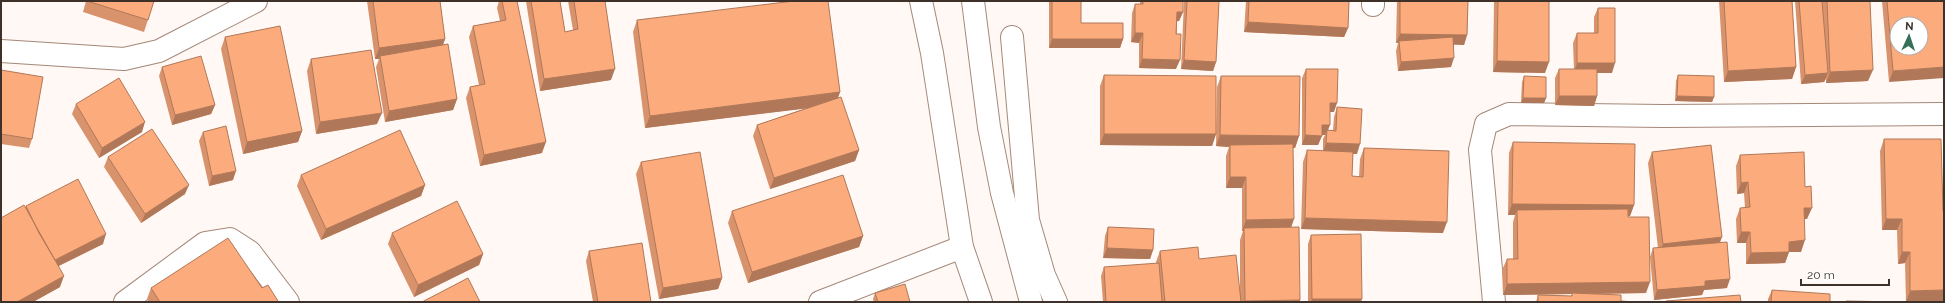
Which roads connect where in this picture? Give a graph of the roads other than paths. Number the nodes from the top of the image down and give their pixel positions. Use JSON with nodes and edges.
{"nodes":[{"id":1,"x":256,"y":1,"type":"edge"},
{"id":2,"x":921,"y":1,"type":"edge"},
{"id":3,"x":973,"y":1,"type":"edge"},
{"id":4,"x":1012,"y":37,"type":"dead end"},
{"id":5,"x":1,"y":51,"type":"edge"},
{"id":6,"x":1944,"y":114,"type":"edge"},
{"id":7,"x":962,"y":247,"type":"junction"},
{"id":8,"x":125,"y":302,"type":"edge"},
{"id":9,"x":288,"y":302,"type":"edge"},
{"id":10,"x":820,"y":302,"type":"edge"},
{"id":11,"x":981,"y":302,"type":"edge"},
{"id":12,"x":1030,"y":302,"type":"edge"},
{"id":13,"x":1056,"y":302,"type":"edge"},
{"id":14,"x":1494,"y":302,"type":"edge"}],
"edges":[{"from":1,"to":5,"type":"street"},
{"from":2,"to":7,"type":"street"},
{"from":3,"to":12,"type":"street"},
{"from":4,"to":13,"type":"street"},
{"from":6,"to":14,"type":"street"},
{"from":7,"to":10,"type":"street"},
{"from":7,"to":11,"type":"street"},
{"from":8,"to":9,"type":"street"}]}
